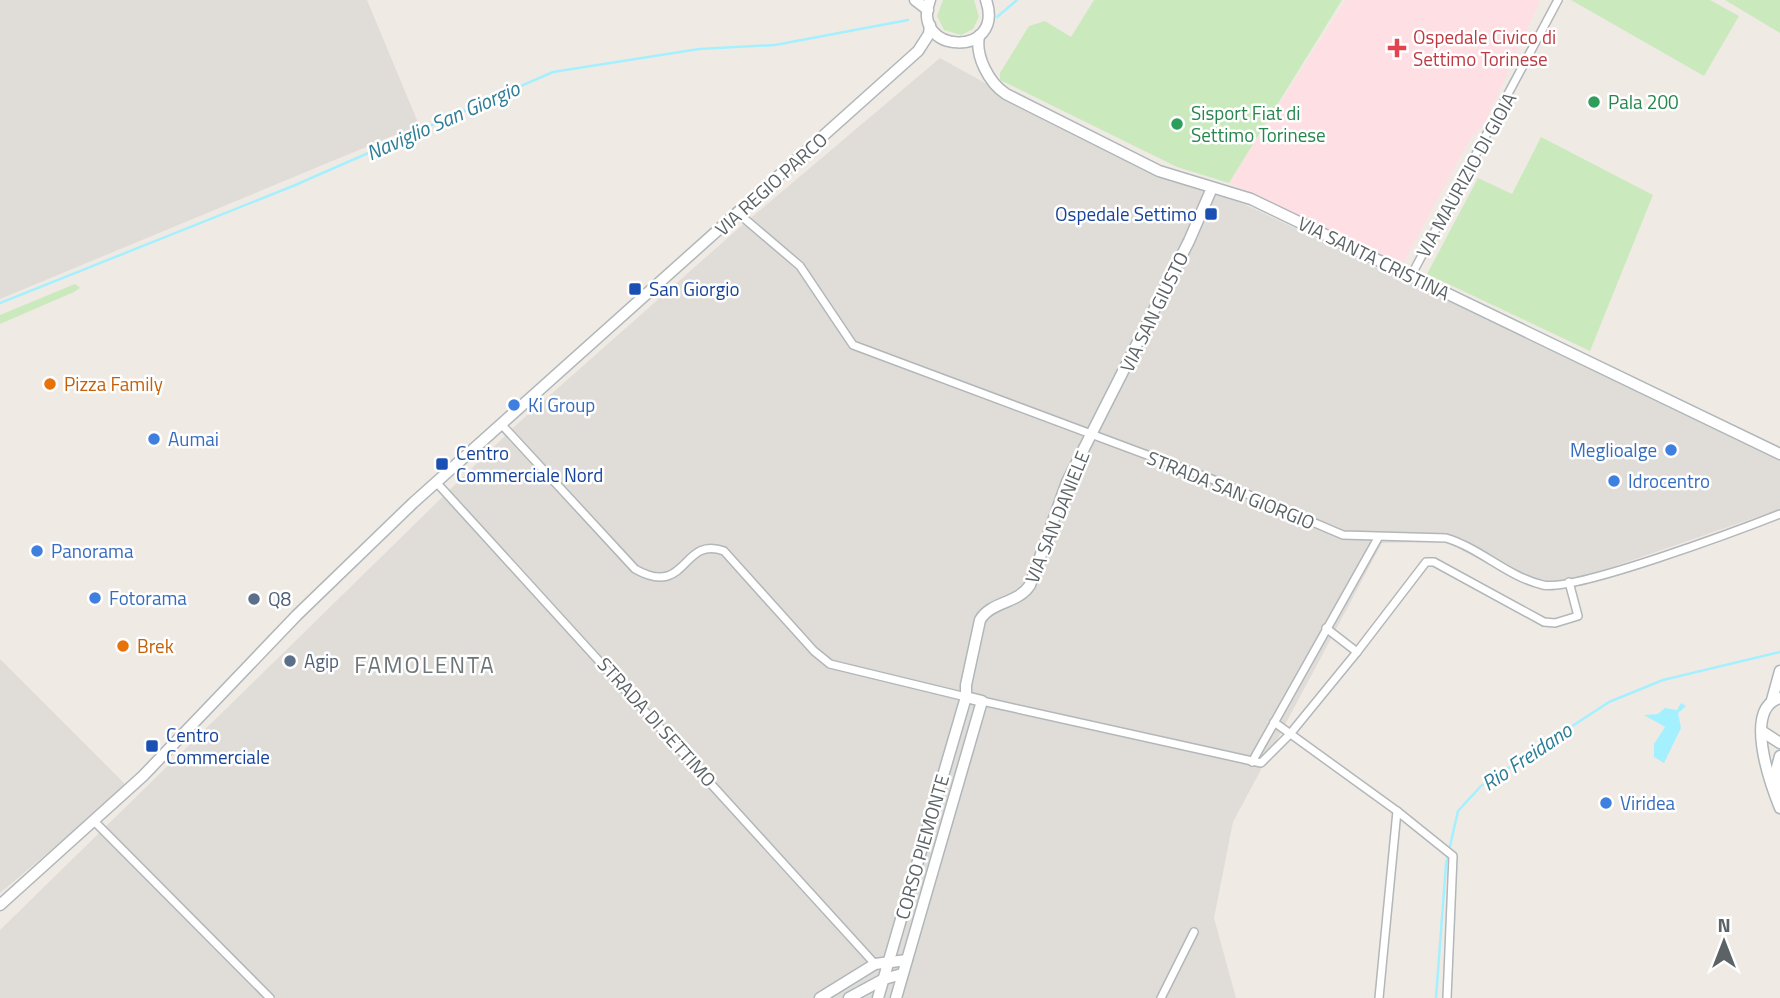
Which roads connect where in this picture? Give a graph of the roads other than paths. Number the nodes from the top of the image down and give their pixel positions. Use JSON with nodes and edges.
{"nodes":[{"id":1,"x":915,"y":0,"type":"edge"},
{"id":2,"x":986,"y":0,"type":"edge"},
{"id":3,"x":1558,"y":0,"type":"edge"},
{"id":4,"x":929,"y":5,"type":"edge"},
{"id":5,"x":930,"y":25,"type":"junction"},
{"id":6,"x":979,"y":36,"type":"junction"},
{"id":7,"x":944,"y":40,"type":"junction"},
{"id":8,"x":958,"y":43,"type":"junction"},
{"id":9,"x":923,"y":46,"type":"junction"},
{"id":10,"x":980,"y":56,"type":"junction"},
{"id":11,"x":1212,"y":188,"type":"junction"},
{"id":12,"x":739,"y":214,"type":"junction"},
{"id":13,"x":1411,"y":276,"type":"junction"},
{"id":14,"x":502,"y":425,"type":"junction"},
{"id":15,"x":1092,"y":435,"type":"junction"},
{"id":16,"x":1780,"y":454,"type":"edge"},
{"id":17,"x":436,"y":482,"type":"junction"},
{"id":18,"x":1780,"y":514,"type":"edge"},
{"id":19,"x":1378,"y":538,"type":"junction"},
{"id":20,"x":1569,"y":582,"type":"junction"},
{"id":21,"x":1326,"y":628,"type":"junction"},
{"id":22,"x":1357,"y":652,"type":"junction"},
{"id":23,"x":1780,"y":671,"type":"edge"},
{"id":24,"x":966,"y":697,"type":"junction"},
{"id":25,"x":1776,"y":699,"type":"edge"},
{"id":26,"x":982,"y":701,"type":"junction"},
{"id":27,"x":1274,"y":722,"type":"junction"},
{"id":28,"x":1763,"y":732,"type":"junction"},
{"id":29,"x":1290,"y":734,"type":"junction"},
{"id":30,"x":1780,"y":743,"type":"edge"},
{"id":31,"x":1780,"y":756,"type":"edge"},
{"id":32,"x":1252,"y":762,"type":"junction"},
{"id":33,"x":942,"y":780,"type":"junction"},
{"id":34,"x":958,"y":785,"type":"junction"},
{"id":35,"x":1780,"y":808,"type":"edge"},
{"id":36,"x":1397,"y":811,"type":"junction"},
{"id":37,"x":93,"y":820,"type":"junction"},
{"id":38,"x":0,"y":905,"type":"edge"},
{"id":39,"x":1194,"y":932,"type":"dead end"},
{"id":40,"x":907,"y":960,"type":"junction"},
{"id":41,"x":889,"y":961,"type":"junction"},
{"id":42,"x":875,"y":964,"type":"junction"},
{"id":43,"x":902,"y":974,"type":"junction"},
{"id":44,"x":884,"y":979,"type":"junction"},
{"id":45,"x":270,"y":998,"type":"edge"},
{"id":46,"x":820,"y":998,"type":"edge"},
{"id":47,"x":849,"y":998,"type":"edge"},
{"id":48,"x":878,"y":998,"type":"edge"},
{"id":49,"x":895,"y":998,"type":"edge"},
{"id":50,"x":1161,"y":998,"type":"edge"},
{"id":51,"x":1379,"y":998,"type":"edge"},
{"id":52,"x":1447,"y":998,"type":"edge"}],
"edges":[{"from":1,"to":4,"type":"street"},
{"from":2,"to":6,"type":"street","name":"VIA SANTA CRISTINA"},
{"from":3,"to":13,"type":"street","name":"VIA MAURIZIO DI GIOIA"},
{"from":4,"to":5,"type":"street"},
{"from":5,"to":7,"type":"street"},
{"from":5,"to":9,"type":"street","name":"VIA REGIO PARCO"},
{"from":6,"to":8,"type":"street"},
{"from":6,"to":10,"type":"street","name":"VIA SANTA CRISTINA"},
{"from":7,"to":8,"type":"street"},
{"from":7,"to":9,"type":"street","name":"VIA REGIO PARCO"},
{"from":8,"to":10,"type":"street","name":"VIA SANTA CRISTINA"},
{"from":9,"to":12,"type":"street","name":"VIA REGIO PARCO"},
{"from":10,"to":11,"type":"street","name":"VIA SANTA CRISTINA"},
{"from":11,"to":13,"type":"street","name":"VIA SANTA CRISTINA"},
{"from":11,"to":15,"type":"street","name":"VIA SAN GIUSTO"},
{"from":12,"to":14,"type":"street","name":"VIA REGIO PARCO"},
{"from":12,"to":15,"type":"street","name":"STRADA SAN GIORGIO"},
{"from":13,"to":16,"type":"street","name":"VIA SANTA CRISTINA"},
{"from":14,"to":17,"type":"street"},
{"from":14,"to":24,"type":"street"},
{"from":15,"to":19,"type":"street","name":"STRADA SAN GIORGIO"},
{"from":15,"to":24,"type":"street","name":"VIA SAN DANIELE"},
{"from":17,"to":37,"type":"street"},
{"from":17,"to":42,"type":"street","name":"STRADA DI SETTIMO"},
{"from":18,"to":20,"type":"street","name":"STRADA SAN GIORGIO"},
{"from":19,"to":20,"type":"street","name":"STRADA SAN GIORGIO"},
{"from":19,"to":21,"type":"street"},
{"from":20,"to":22,"type":"street"},
{"from":21,"to":22,"type":"street"},
{"from":21,"to":27,"type":"street"},
{"from":22,"to":29,"type":"street"},
{"from":23,"to":25,"type":"street"},
{"from":24,"to":26,"type":"street"},
{"from":24,"to":33,"type":"street","name":"CORSO PIEMONTE"},
{"from":25,"to":28,"type":"street"},
{"from":26,"to":32,"type":"street"},
{"from":26,"to":34,"type":"street","name":"CORSO PIEMONTE"},
{"from":27,"to":29,"type":"street"},
{"from":27,"to":32,"type":"street"},
{"from":28,"to":30,"type":"street"},
{"from":28,"to":35,"type":"street"},
{"from":29,"to":32,"type":"street"},
{"from":29,"to":36,"type":"street"},
{"from":31,"to":35,"type":"street"},
{"from":33,"to":34,"type":"street"},
{"from":33,"to":41,"type":"street","name":"CORSO PIEMONTE"},
{"from":34,"to":40,"type":"street","name":"CORSO PIEMONTE"},
{"from":36,"to":51,"type":"street"},
{"from":36,"to":52,"type":"street"},
{"from":37,"to":38,"type":"street"},
{"from":37,"to":45,"type":"street"},
{"from":39,"to":50,"type":"street"},
{"from":40,"to":41,"type":"street"},
{"from":40,"to":43,"type":"street","name":"CORSO PIEMONTE"},
{"from":41,"to":42,"type":"street"},
{"from":41,"to":44,"type":"street","name":"CORSO PIEMONTE"},
{"from":42,"to":46,"type":"street"},
{"from":43,"to":44,"type":"street"},
{"from":43,"to":49,"type":"street","name":"CORSO PIEMONTE"},
{"from":44,"to":47,"type":"street"},
{"from":44,"to":48,"type":"street","name":"CORSO PIEMONTE"}]}
